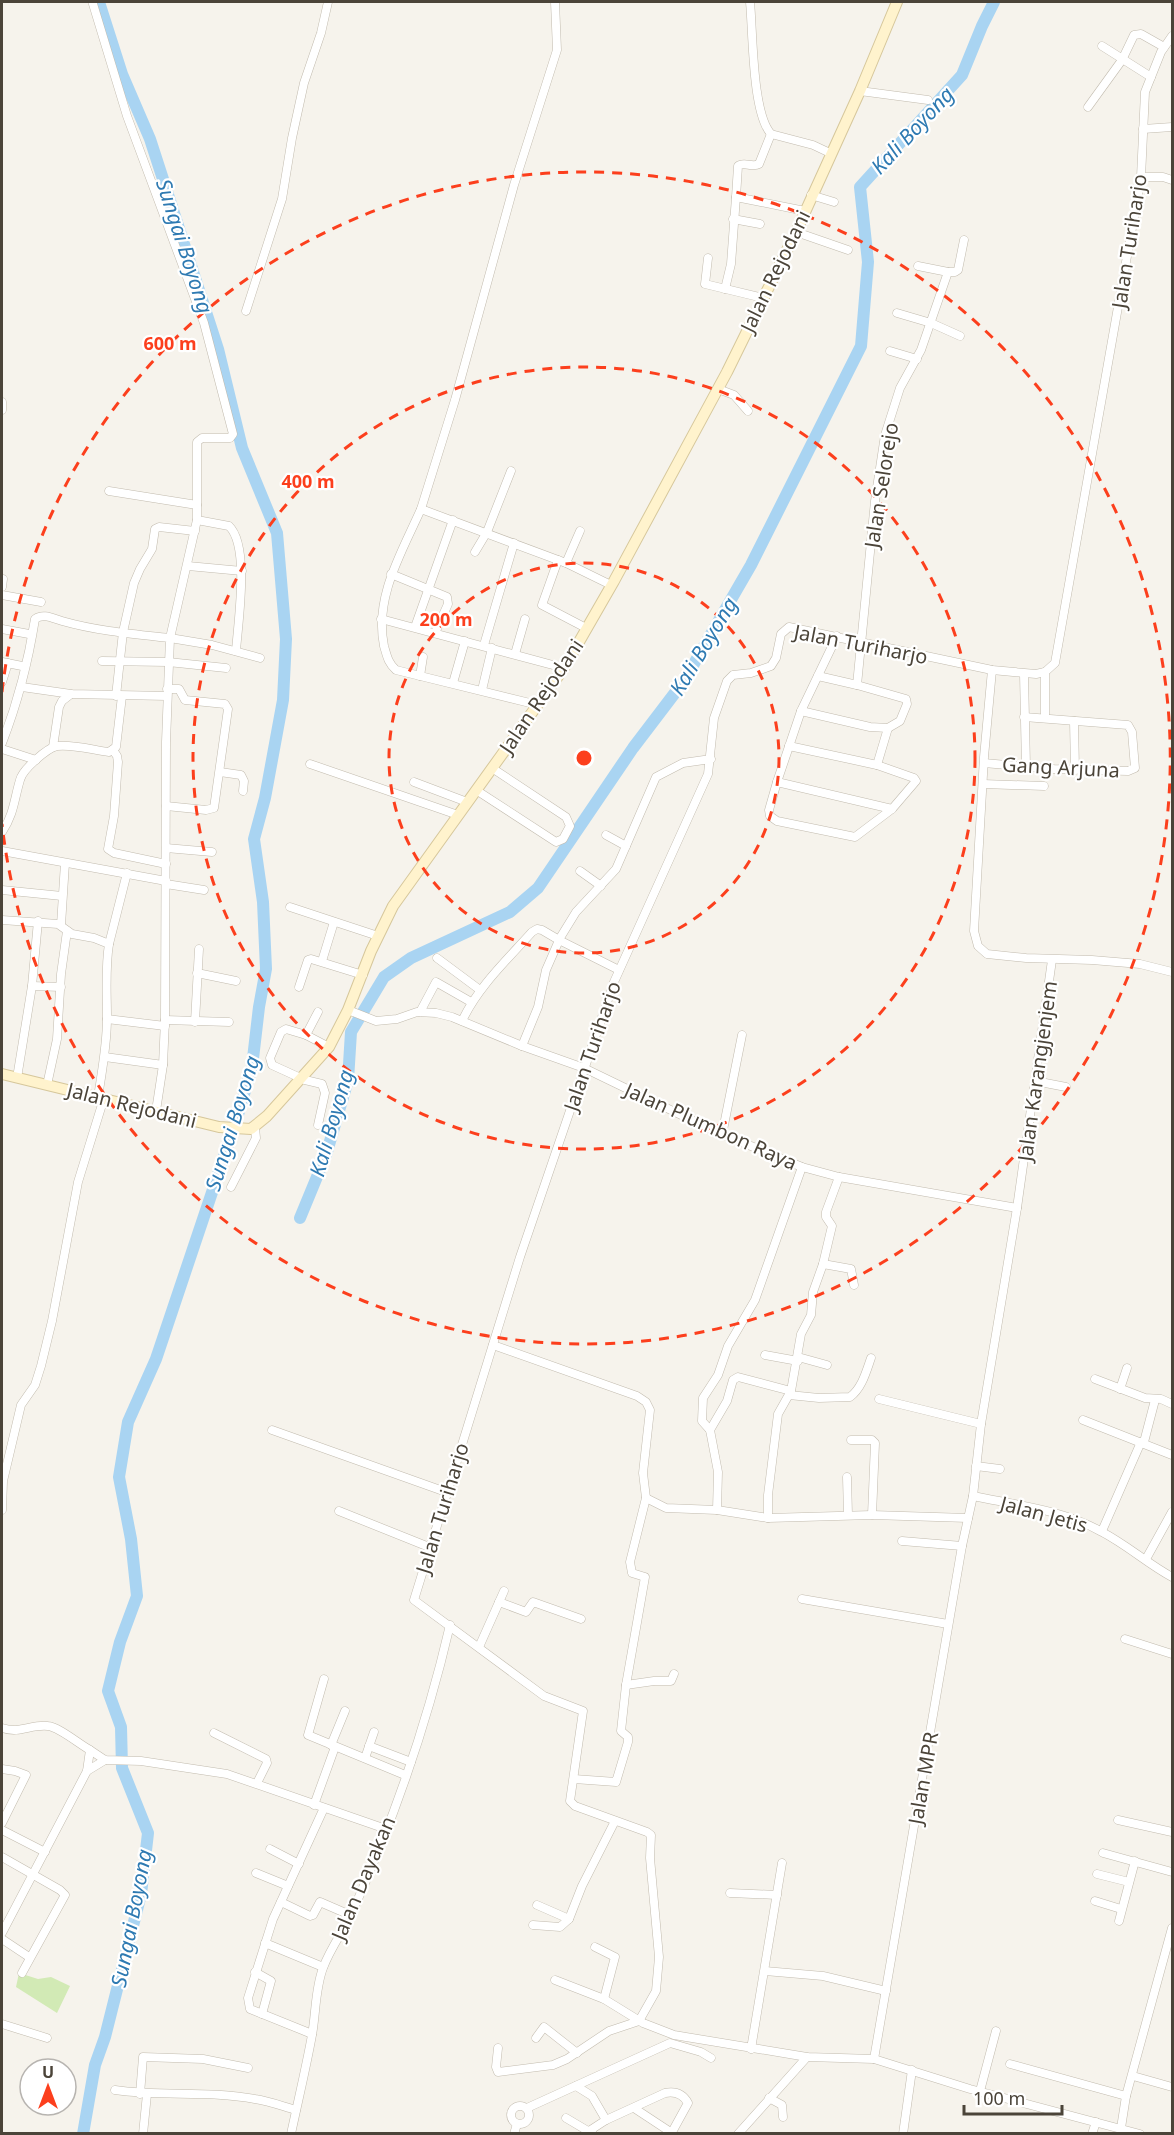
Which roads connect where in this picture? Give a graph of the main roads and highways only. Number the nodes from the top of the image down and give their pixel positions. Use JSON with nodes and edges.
{"nodes":[{"id":1,"x":897,"y":2,"type":"edge"},
{"id":2,"x":2,"y":1074,"type":"edge"}],
"edges":[{"from":1,"to":2,"type":"main road","name":"Jalan Rejodani"}]}
